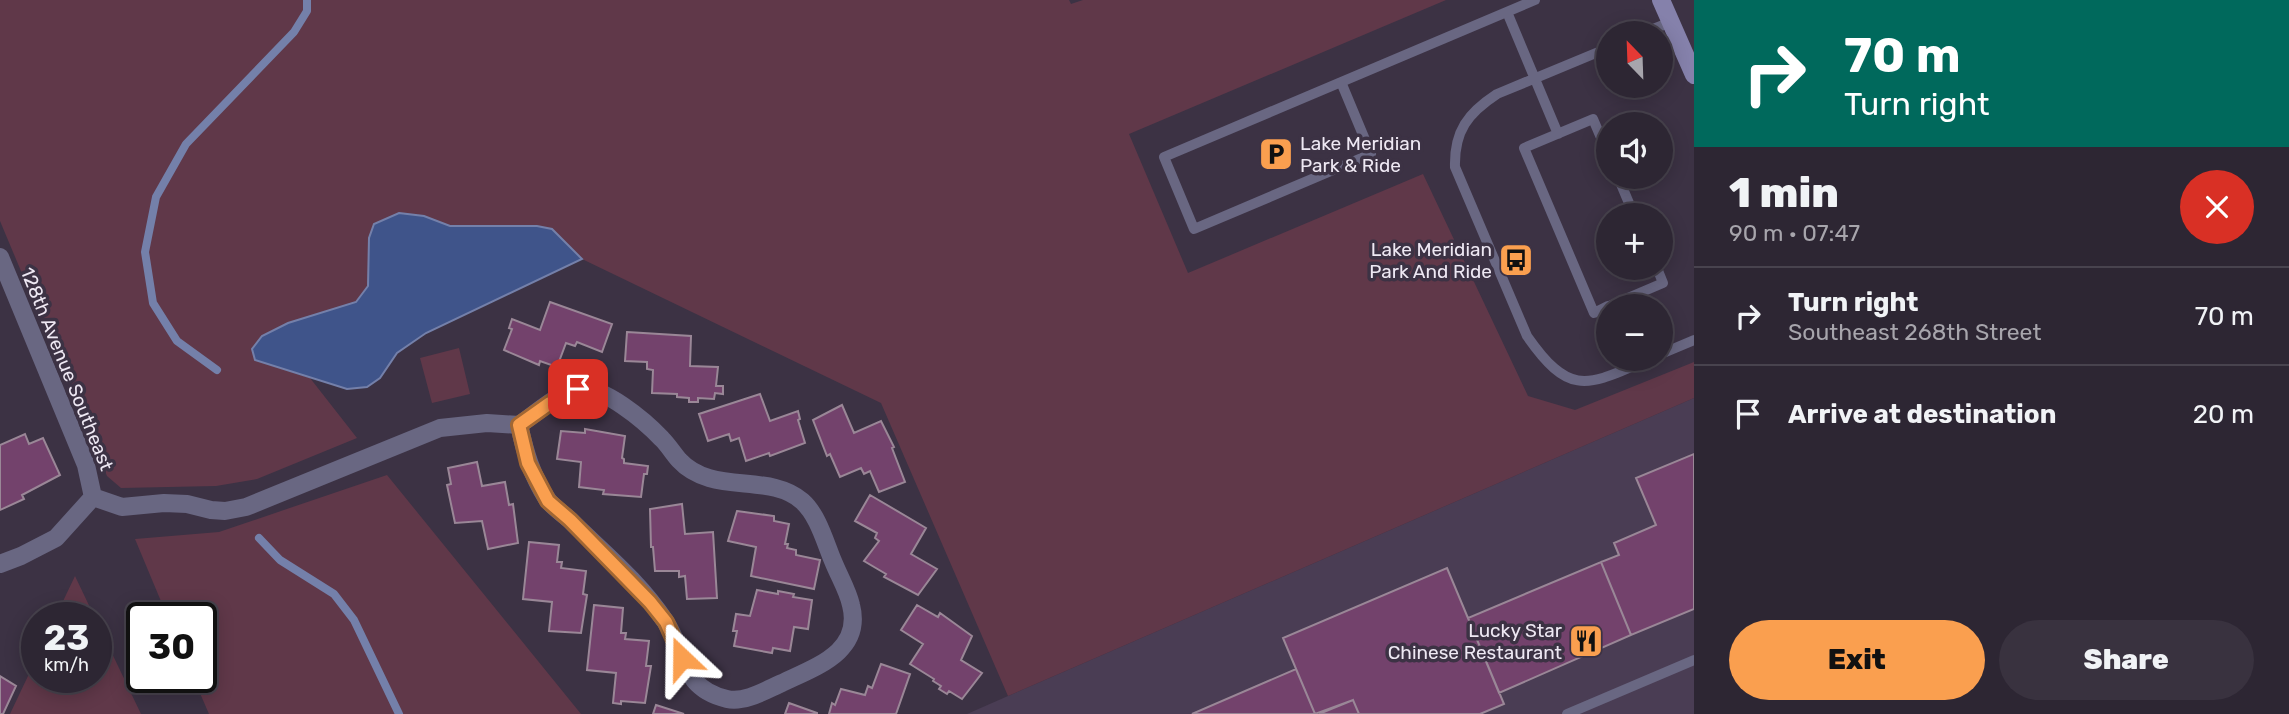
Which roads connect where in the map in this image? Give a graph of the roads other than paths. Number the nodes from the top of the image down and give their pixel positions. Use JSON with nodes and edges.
{"nodes":[{"id":1,"x":1535,"y":0,"type":"edge"},
{"id":2,"x":1661,"y":0,"type":"edge"},
{"id":3,"x":1507,"y":12,"type":"junction"},
{"id":4,"x":1671,"y":21,"type":"edge"},
{"id":5,"x":1673,"y":27,"type":"edge"},
{"id":6,"x":1596,"y":53,"type":"edge"},
{"id":7,"x":1694,"y":75,"type":"edge"},
{"id":8,"x":1535,"y":78,"type":"junction"},
{"id":9,"x":1341,"y":82,"type":"junction"},
{"id":10,"x":1596,"y":126,"type":"edge"},
{"id":11,"x":1558,"y":134,"type":"junction"},
{"id":12,"x":0,"y":257,"type":"edge"},
{"id":13,"x":1662,"y":280,"type":"edge"},
{"id":14,"x":1637,"y":294,"type":"edge"},
{"id":15,"x":1596,"y":312,"type":"edge"},
{"id":16,"x":1694,"y":340,"type":"edge"},
{"id":17,"x":1673,"y":349,"type":"edge"},
{"id":18,"x":1622,"y":371,"type":"edge"},
{"id":19,"x":519,"y":425,"type":"junction"},
{"id":20,"x":93,"y":496,"type":"junction"},
{"id":21,"x":0,"y":564,"type":"edge"},
{"id":22,"x":1694,"y":660,"type":"edge"},
{"id":23,"x":1567,"y":714,"type":"edge"}],
"edges":[{"from":1,"to":3,"type":"lane"},
{"from":2,"to":4,"type":"main road"},
{"from":3,"to":8,"type":"lane"},
{"from":3,"to":9,"type":"lane"},
{"from":5,"to":7,"type":"main road"},
{"from":6,"to":8,"type":"lane"},
{"from":8,"to":11,"type":"lane"},
{"from":8,"to":18,"type":"lane"},
{"from":9,"to":9,"type":"lane"},
{"from":10,"to":11,"type":"lane"},
{"from":11,"to":15,"type":"lane"},
{"from":12,"to":20,"type":"street","name":"128th Avenue Southeast"},
{"from":13,"to":14,"type":"lane"},
{"from":16,"to":17,"type":"lane"},
{"from":19,"to":19,"type":"street"},
{"from":19,"to":20,"type":"street"},
{"from":20,"to":21,"type":"street"},
{"from":22,"to":23,"type":"lane"}]}
